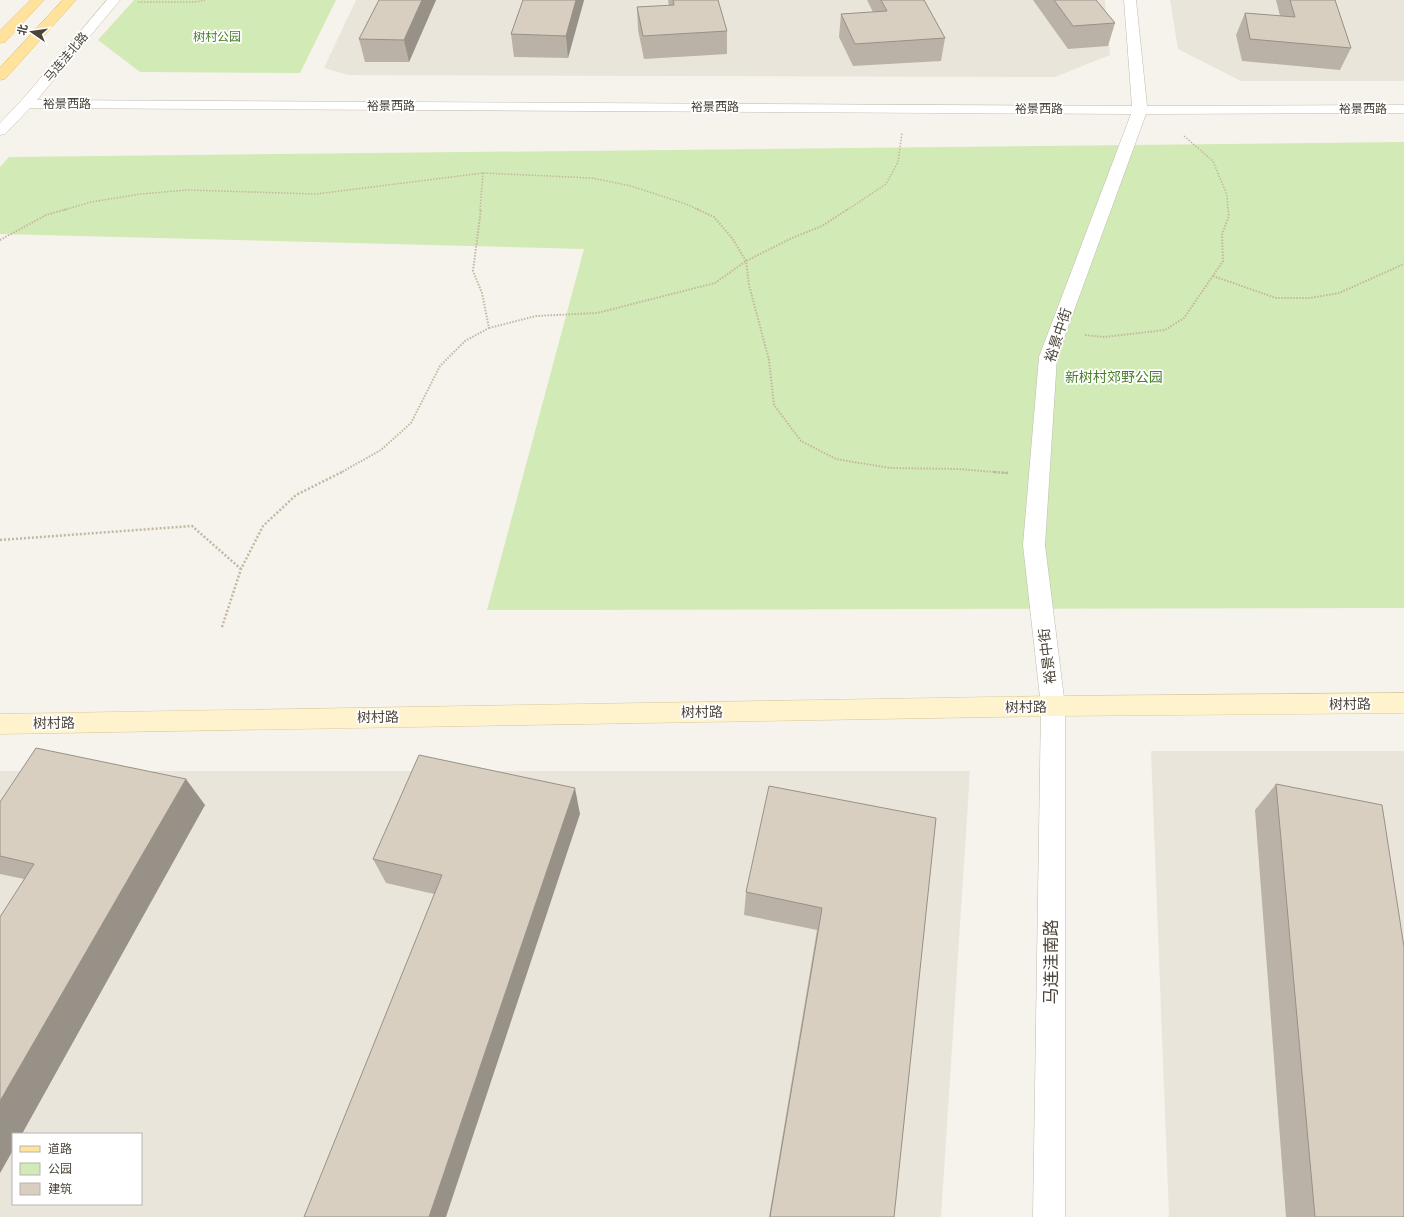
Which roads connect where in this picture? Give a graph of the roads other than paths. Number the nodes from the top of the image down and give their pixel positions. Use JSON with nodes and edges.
{"nodes":[{"id":1,"x":38,"y":0,"type":"edge"},
{"id":2,"x":70,"y":0,"type":"edge"},
{"id":3,"x":1130,"y":0,"type":"edge"},
{"id":4,"x":114,"y":1,"type":"edge"},
{"id":5,"x":0,"y":39,"type":"edge"},
{"id":6,"x":0,"y":76,"type":"edge"},
{"id":7,"x":26,"y":104,"type":"junction"},
{"id":8,"x":1404,"y":109,"type":"edge"},
{"id":9,"x":1140,"y":110,"type":"junction"},
{"id":10,"x":0,"y":131,"type":"edge"},
{"id":11,"x":1404,"y":703,"type":"edge"},
{"id":12,"x":1053,"y":706,"type":"junction"},
{"id":13,"x":0,"y":724,"type":"edge"},
{"id":14,"x":1049,"y":1217,"type":"edge"}],
"edges":[{"from":1,"to":5,"type":"main road"},
{"from":2,"to":6,"type":"main road"},
{"from":3,"to":9,"type":"street","name":"裕景中街"},
{"from":4,"to":7,"type":"street","name":"马连洼北路"},
{"from":7,"to":9,"type":"street","name":"裕景西路"},
{"from":7,"to":10,"type":"street","name":"马连洼北路"},
{"from":8,"to":9,"type":"street","name":"裕景西路"},
{"from":9,"to":12,"type":"street","name":"裕景中街"},
{"from":11,"to":12,"type":"main road","name":"树村路"},
{"from":12,"to":13,"type":"main road","name":"树村路"},
{"from":12,"to":14,"type":"street","name":"马连洼南路"}]}
